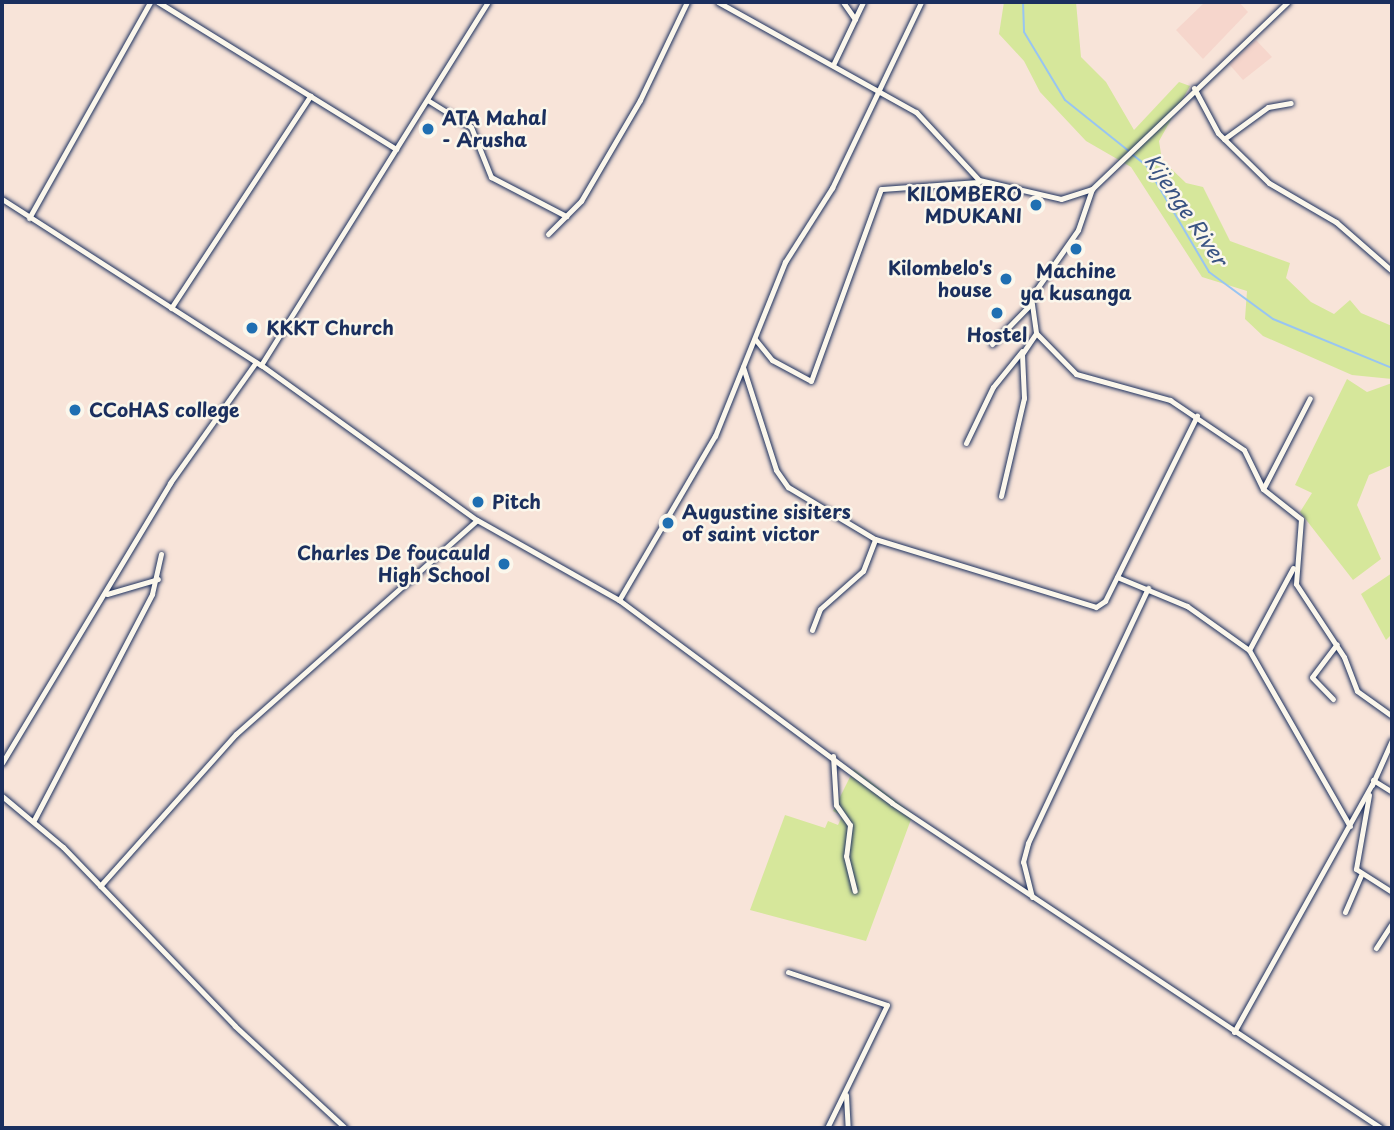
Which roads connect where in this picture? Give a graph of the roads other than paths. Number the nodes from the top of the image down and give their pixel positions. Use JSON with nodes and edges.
{"nodes":[{"id":1,"x":150,"y":2,"type":"edge"},
{"id":2,"x":158,"y":2,"type":"edge"},
{"id":3,"x":488,"y":2,"type":"edge"},
{"id":4,"x":687,"y":2,"type":"edge"},
{"id":5,"x":718,"y":2,"type":"edge"},
{"id":6,"x":843,"y":2,"type":"edge"},
{"id":7,"x":863,"y":2,"type":"edge"},
{"id":8,"x":921,"y":2,"type":"edge"},
{"id":9,"x":1288,"y":2,"type":"edge"},
{"id":10,"x":855,"y":19,"type":"junction"},
{"id":11,"x":832,"y":65,"type":"junction"},
{"id":12,"x":1194,"y":88,"type":"junction"},
{"id":13,"x":877,"y":90,"type":"junction"},
{"id":14,"x":310,"y":96,"type":"junction"},
{"id":15,"x":429,"y":101,"type":"junction"},
{"id":16,"x":1291,"y":103,"type":"dead end"},
{"id":17,"x":1224,"y":139,"type":"junction"},
{"id":18,"x":396,"y":149,"type":"junction"},
{"id":19,"x":982,"y":182,"type":"junction"},
{"id":20,"x":1092,"y":189,"type":"junction"},
{"id":21,"x":2,"y":199,"type":"edge"},
{"id":22,"x":566,"y":216,"type":"junction"},
{"id":23,"x":29,"y":218,"type":"junction"},
{"id":24,"x":548,"y":234,"type":"dead end"},
{"id":25,"x":1392,"y":271,"type":"edge"},
{"id":26,"x":1029,"y":306,"type":"junction"},
{"id":27,"x":171,"y":308,"type":"junction"},
{"id":28,"x":1036,"y":332,"type":"junction"},
{"id":29,"x":755,"y":339,"type":"junction"},
{"id":30,"x":992,"y":344,"type":"dead end"},
{"id":31,"x":1023,"y":351,"type":"junction"},
{"id":32,"x":258,"y":364,"type":"junction"},
{"id":33,"x":743,"y":367,"type":"junction"},
{"id":34,"x":1310,"y":398,"type":"dead end"},
{"id":35,"x":1197,"y":416,"type":"junction"},
{"id":36,"x":966,"y":443,"type":"dead end"},
{"id":37,"x":1263,"y":489,"type":"junction"},
{"id":38,"x":1001,"y":496,"type":"dead end"},
{"id":39,"x":477,"y":520,"type":"junction"},
{"id":40,"x":875,"y":538,"type":"junction"},
{"id":41,"x":161,"y":554,"type":"dead end"},
{"id":42,"x":1294,"y":565,"type":"junction"},
{"id":43,"x":1117,"y":577,"type":"junction"},
{"id":44,"x":158,"y":579,"type":"junction"},
{"id":45,"x":1148,"y":588,"type":"junction"},
{"id":46,"x":106,"y":594,"type":"junction"},
{"id":47,"x":619,"y":600,"type":"junction"},
{"id":48,"x":812,"y":630,"type":"dead end"},
{"id":49,"x":1337,"y":644,"type":"junction"},
{"id":50,"x":1249,"y":650,"type":"junction"},
{"id":51,"x":1333,"y":699,"type":"dead end"},
{"id":52,"x":1392,"y":716,"type":"edge"},
{"id":53,"x":1392,"y":740,"type":"edge"},
{"id":54,"x":833,"y":756,"type":"junction"},
{"id":55,"x":2,"y":763,"type":"edge"},
{"id":56,"x":1373,"y":782,"type":"junction"},
{"id":57,"x":1392,"y":792,"type":"edge"},
{"id":58,"x":2,"y":796,"type":"edge"},
{"id":59,"x":34,"y":820,"type":"junction"},
{"id":60,"x":1350,"y":826,"type":"junction"},
{"id":61,"x":1361,"y":875,"type":"junction"},
{"id":62,"x":100,"y":886,"type":"junction"},
{"id":63,"x":855,"y":891,"type":"dead end"},
{"id":64,"x":1392,"y":892,"type":"edge"},
{"id":65,"x":1032,"y":897,"type":"junction"},
{"id":66,"x":1345,"y":912,"type":"dead end"},
{"id":67,"x":1392,"y":923,"type":"edge"},
{"id":68,"x":1376,"y":948,"type":"dead end"},
{"id":69,"x":788,"y":972,"type":"dead end"},
{"id":70,"x":1234,"y":1031,"type":"junction"},
{"id":71,"x":846,"y":1095,"type":"junction"},
{"id":72,"x":345,"y":1128,"type":"edge"},
{"id":73,"x":827,"y":1128,"type":"edge"},
{"id":74,"x":848,"y":1128,"type":"edge"},
{"id":75,"x":1381,"y":1128,"type":"edge"}],
"edges":[{"from":1,"to":23,"type":"street"},
{"from":2,"to":14,"type":"street"},
{"from":3,"to":15,"type":"street"},
{"from":4,"to":22,"type":"street"},
{"from":5,"to":11,"type":"street"},
{"from":6,"to":10,"type":"street"},
{"from":7,"to":10,"type":"street"},
{"from":8,"to":13,"type":"street"},
{"from":9,"to":12,"type":"street"},
{"from":10,"to":11,"type":"street"},
{"from":11,"to":13,"type":"street"},
{"from":12,"to":17,"type":"street"},
{"from":12,"to":20,"type":"street"},
{"from":13,"to":19,"type":"street"},
{"from":13,"to":29,"type":"street"},
{"from":14,"to":18,"type":"street"},
{"from":14,"to":27,"type":"street"},
{"from":15,"to":18,"type":"street"},
{"from":15,"to":22,"type":"street"},
{"from":16,"to":17,"type":"street"},
{"from":17,"to":25,"type":"street"},
{"from":18,"to":32,"type":"street"},
{"from":19,"to":20,"type":"street"},
{"from":19,"to":29,"type":"street"},
{"from":20,"to":26,"type":"street"},
{"from":21,"to":23,"type":"street"},
{"from":22,"to":24,"type":"street"},
{"from":23,"to":27,"type":"street"},
{"from":26,"to":28,"type":"street"},
{"from":26,"to":30,"type":"street"},
{"from":27,"to":32,"type":"street"},
{"from":28,"to":31,"type":"street"},
{"from":28,"to":35,"type":"street"},
{"from":29,"to":33,"type":"street"},
{"from":31,"to":36,"type":"street"},
{"from":31,"to":38,"type":"street"},
{"from":32,"to":39,"type":"street"},
{"from":32,"to":46,"type":"street"},
{"from":33,"to":40,"type":"street"},
{"from":33,"to":47,"type":"street"},
{"from":34,"to":37,"type":"street"},
{"from":35,"to":37,"type":"street"},
{"from":35,"to":43,"type":"street"},
{"from":37,"to":42,"type":"street"},
{"from":39,"to":47,"type":"street"},
{"from":39,"to":62,"type":"street"},
{"from":40,"to":43,"type":"street"},
{"from":40,"to":48,"type":"street"},
{"from":41,"to":44,"type":"street"},
{"from":42,"to":49,"type":"street"},
{"from":42,"to":50,"type":"street"},
{"from":43,"to":45,"type":"street"},
{"from":44,"to":46,"type":"street"},
{"from":44,"to":59,"type":"street"},
{"from":45,"to":50,"type":"street"},
{"from":45,"to":65,"type":"street"},
{"from":46,"to":55,"type":"street"},
{"from":47,"to":54,"type":"street"},
{"from":49,"to":51,"type":"street"},
{"from":49,"to":52,"type":"street"},
{"from":50,"to":60,"type":"street"},
{"from":53,"to":56,"type":"street"},
{"from":54,"to":63,"type":"street"},
{"from":54,"to":65,"type":"street"},
{"from":56,"to":57,"type":"street"},
{"from":56,"to":60,"type":"street"},
{"from":56,"to":61,"type":"street"},
{"from":58,"to":59,"type":"street"},
{"from":59,"to":62,"type":"street"},
{"from":60,"to":70,"type":"street"},
{"from":61,"to":64,"type":"street"},
{"from":61,"to":66,"type":"street"},
{"from":62,"to":72,"type":"street"},
{"from":65,"to":70,"type":"street"},
{"from":67,"to":68,"type":"street"},
{"from":69,"to":71,"type":"street"},
{"from":70,"to":75,"type":"street"},
{"from":71,"to":73,"type":"street"},
{"from":71,"to":74,"type":"street"}]}
